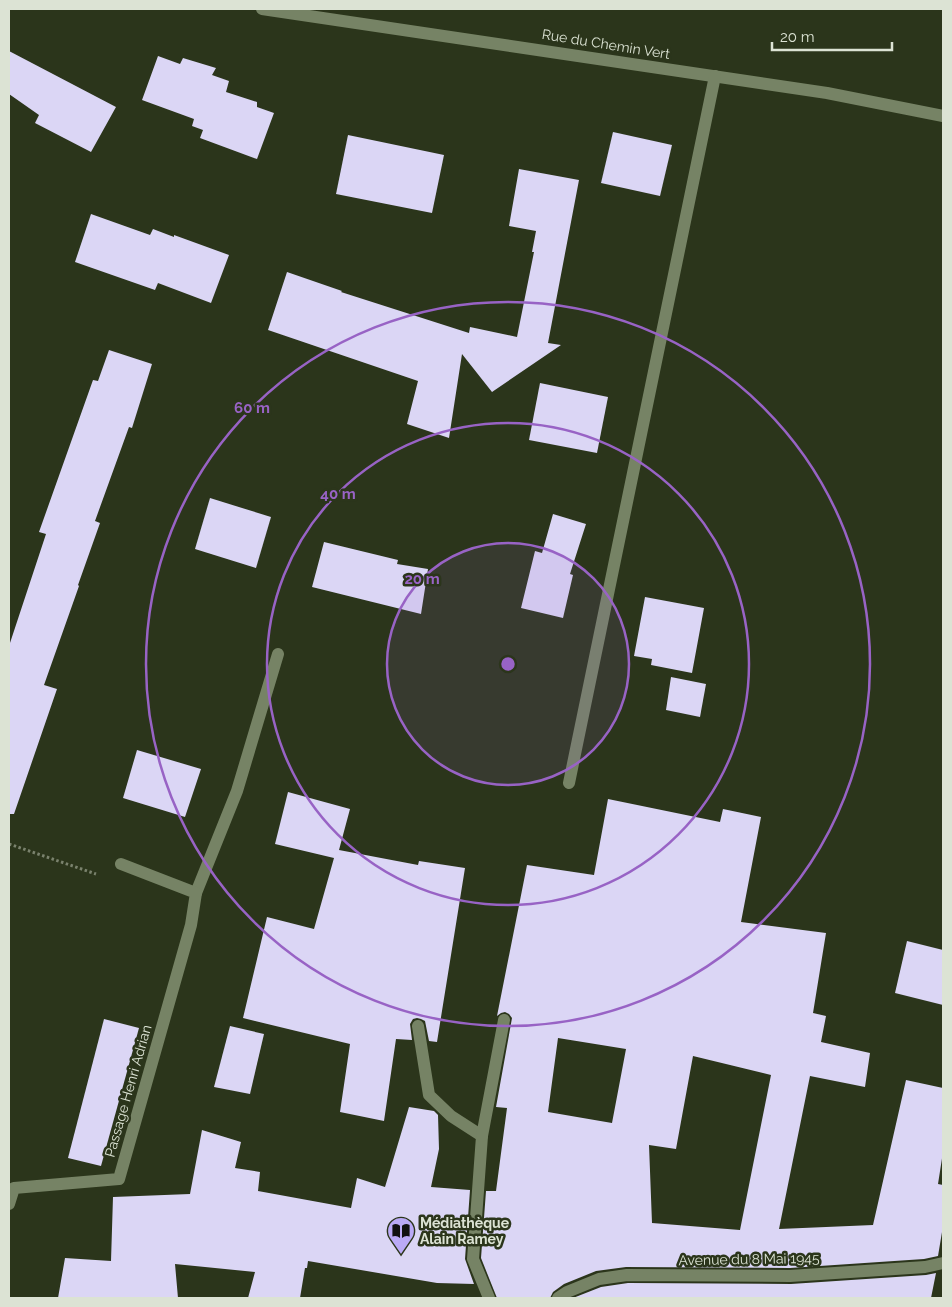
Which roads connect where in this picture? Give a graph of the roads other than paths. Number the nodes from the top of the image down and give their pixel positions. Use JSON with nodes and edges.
{"nodes":[{"id":1,"x":262,"y":9,"type":"edge"},
{"id":2,"x":715,"y":76,"type":"junction"},
{"id":3,"x":943,"y":116,"type":"edge"},
{"id":4,"x":278,"y":654,"type":"dead end"},
{"id":5,"x":569,"y":783,"type":"dead end"},
{"id":6,"x":121,"y":864,"type":"road end"},
{"id":7,"x":196,"y":893,"type":"junction"},
{"id":8,"x":504,"y":1020,"type":"dead end"},
{"id":9,"x":418,"y":1026,"type":"dead end"},
{"id":10,"x":482,"y":1136,"type":"junction"},
{"id":11,"x":9,"y":1204,"type":"edge"},
{"id":12,"x":943,"y":1263,"type":"edge"},
{"id":13,"x":489,"y":1298,"type":"edge"},
{"id":14,"x":558,"y":1298,"type":"edge"}],
"edges":[{"from":1,"to":2,"type":"street","name":"Rue du Chemin Vert"},
{"from":2,"to":3,"type":"street","name":"Rue du Chemin Vert"},
{"from":2,"to":5,"type":"street"},
{"from":4,"to":7,"type":"street","name":"Passage Henri Adrian"},
{"from":6,"to":7,"type":"street"},
{"from":7,"to":11,"type":"street","name":"Passage Henri Adrian"},
{"from":8,"to":10,"type":"street"},
{"from":9,"to":10,"type":"street"},
{"from":10,"to":13,"type":"street"},
{"from":12,"to":14,"type":"street","name":"Avenue du 8 Mai 1945"}]}
